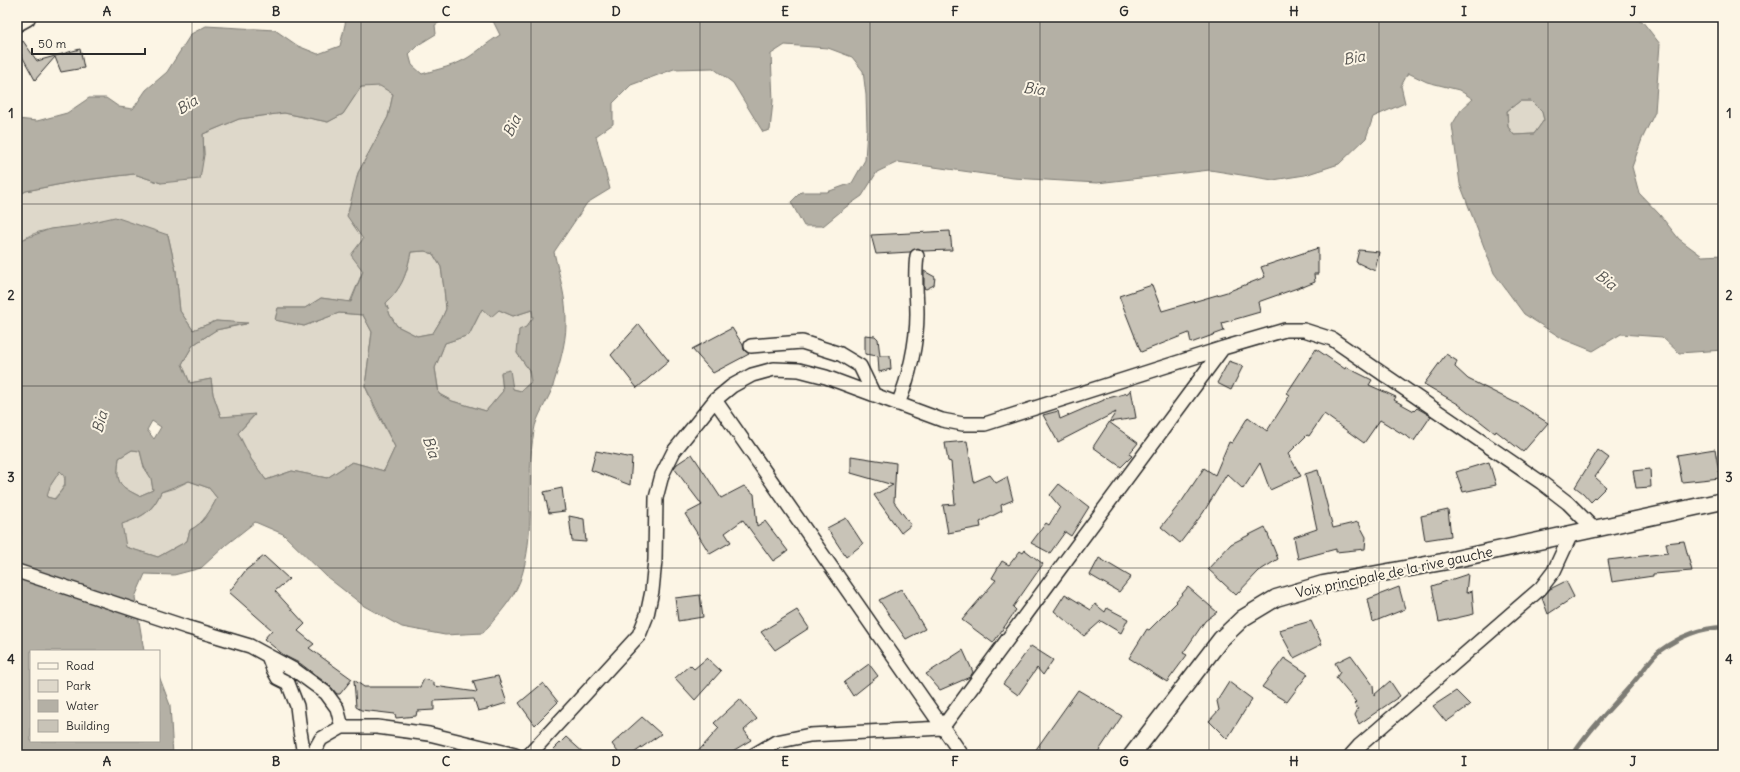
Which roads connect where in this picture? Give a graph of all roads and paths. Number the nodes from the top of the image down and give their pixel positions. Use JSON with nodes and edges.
{"nodes":[{"id":1,"x":26,"y":17,"type":"edge"},
{"id":2,"x":17,"y":22,"type":"edge"},
{"id":3,"x":917,"y":256,"type":"dead end"},
{"id":4,"x":751,"y":346,"type":"dead end"},
{"id":5,"x":1223,"y":348,"type":"junction"},
{"id":6,"x":874,"y":395,"type":"junction"},
{"id":7,"x":715,"y":400,"type":"junction"},
{"id":8,"x":898,"y":404,"type":"junction"},
{"id":9,"x":1723,"y":501,"type":"edge"},
{"id":10,"x":1595,"y":530,"type":"junction"},
{"id":11,"x":1571,"y":534,"type":"junction"},
{"id":12,"x":17,"y":571,"type":"edge"},
{"id":13,"x":268,"y":656,"type":"junction"},
{"id":14,"x":342,"y":727,"type":"junction"},
{"id":15,"x":942,"y":728,"type":"junction"},
{"id":16,"x":304,"y":755,"type":"edge"},
{"id":17,"x":312,"y":755,"type":"edge"},
{"id":18,"x":515,"y":755,"type":"edge"},
{"id":19,"x":529,"y":755,"type":"edge"},
{"id":20,"x":754,"y":755,"type":"edge"},
{"id":21,"x":962,"y":755,"type":"edge"},
{"id":22,"x":1132,"y":755,"type":"edge"},
{"id":23,"x":1351,"y":755,"type":"edge"}],
"edges":[{"from":1,"to":2,"type":"main road"},
{"from":3,"to":8,"type":"street"},
{"from":4,"to":6,"type":"street"},
{"from":5,"to":8,"type":"street"},
{"from":5,"to":10,"type":"street"},
{"from":5,"to":15,"type":"street"},
{"from":6,"to":7,"type":"street"},
{"from":6,"to":8,"type":"street"},
{"from":7,"to":15,"type":"street"},
{"from":7,"to":19,"type":"street"},
{"from":9,"to":10,"type":"street","name":"Voix principale de la rive gauche"},
{"from":10,"to":11,"type":"street","name":"Voix principale de la rive gauche"},
{"from":11,"to":22,"type":"street","name":"Voix principale de la rive gauche"},
{"from":11,"to":23,"type":"street"},
{"from":12,"to":13,"type":"street"},
{"from":13,"to":14,"type":"street"},
{"from":13,"to":16,"type":"street"},
{"from":14,"to":17,"type":"street"},
{"from":14,"to":18,"type":"street"},
{"from":15,"to":20,"type":"street"},
{"from":15,"to":21,"type":"street"}]}
